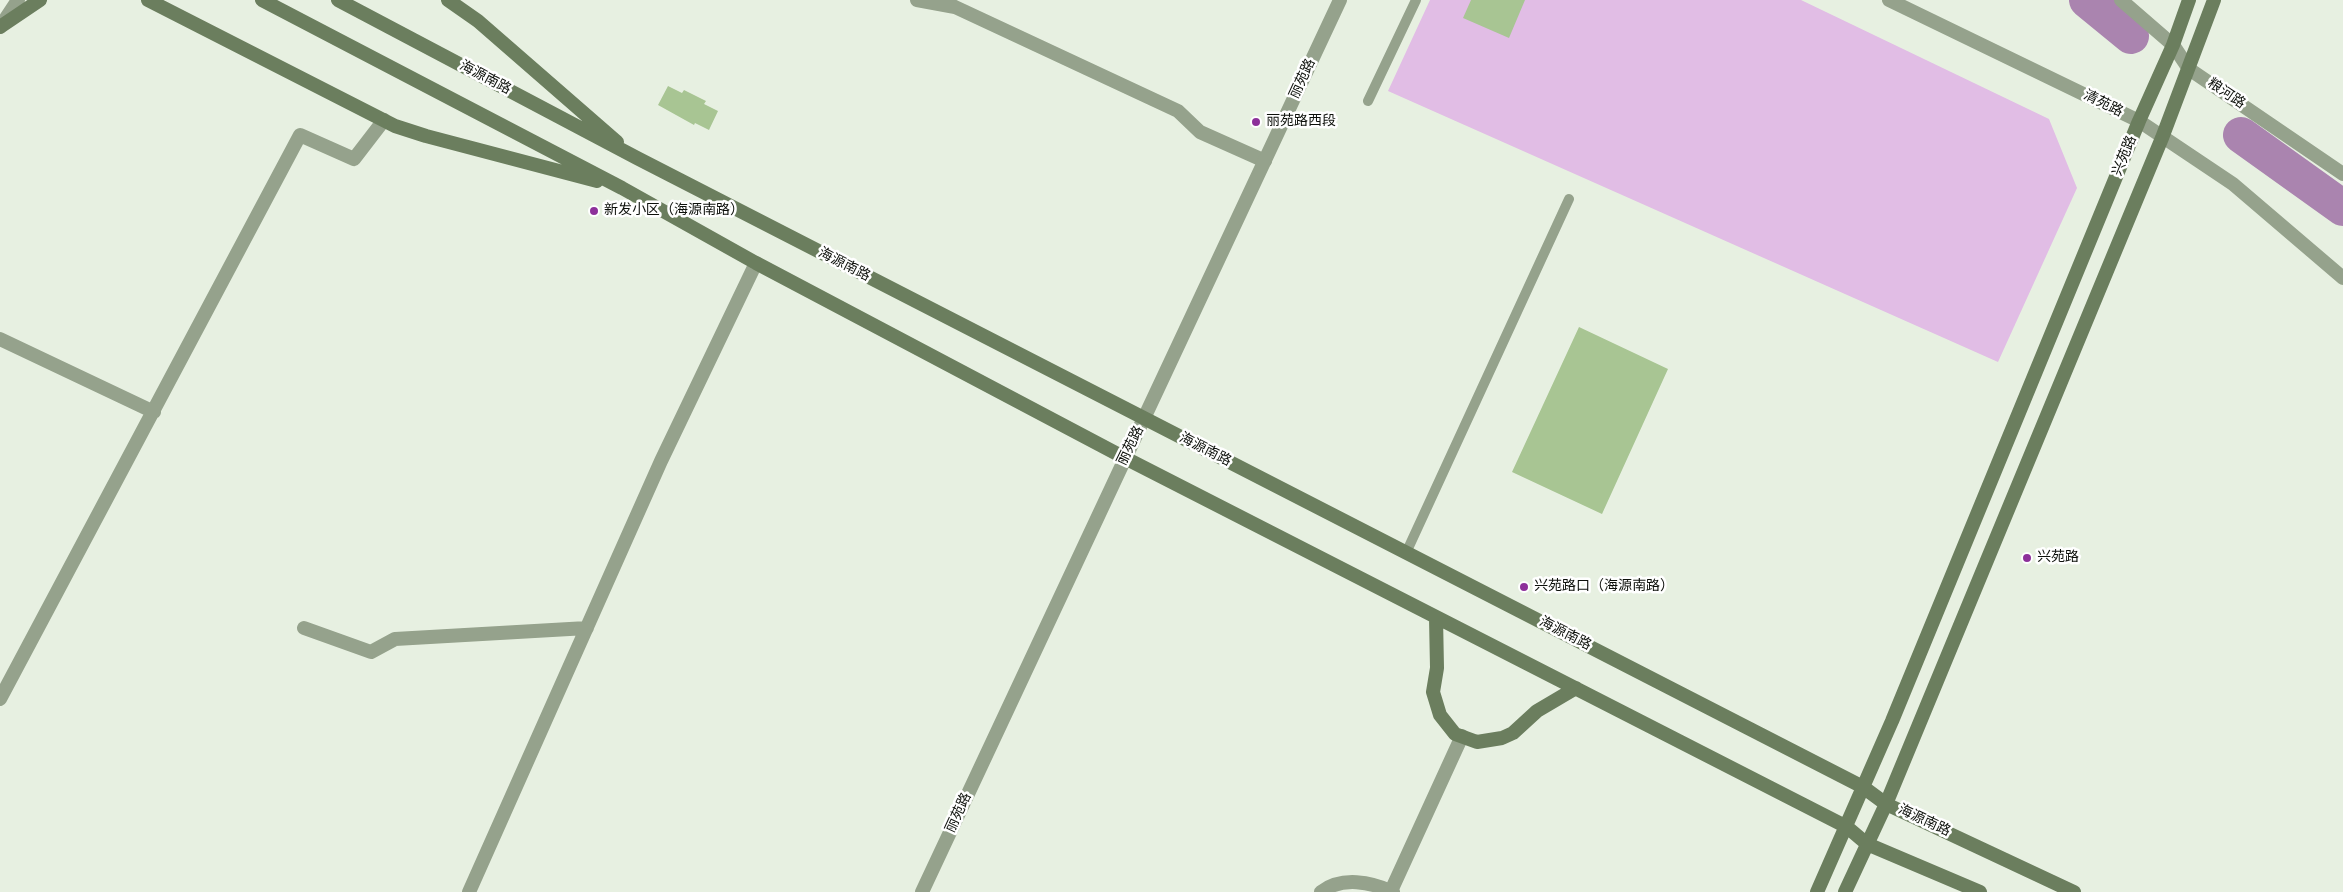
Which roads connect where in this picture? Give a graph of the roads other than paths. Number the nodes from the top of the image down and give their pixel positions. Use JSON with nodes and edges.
{"nodes":[{"id":1,"x":18,"y":0,"type":"edge"},
{"id":2,"x":40,"y":0,"type":"edge"},
{"id":3,"x":148,"y":0,"type":"edge"},
{"id":4,"x":262,"y":0,"type":"edge"},
{"id":5,"x":338,"y":0,"type":"edge"},
{"id":6,"x":448,"y":0,"type":"edge"},
{"id":7,"x":916,"y":0,"type":"edge"},
{"id":8,"x":1340,"y":0,"type":"edge"},
{"id":9,"x":1416,"y":0,"type":"edge"},
{"id":10,"x":1889,"y":0,"type":"edge"},
{"id":11,"x":2121,"y":0,"type":"edge"},
{"id":12,"x":2189,"y":0,"type":"edge"},
{"id":13,"x":2214,"y":0,"type":"edge"},
{"id":14,"x":957,"y":4,"type":"edge"},
{"id":15,"x":0,"y":27,"type":"edge"},
{"id":16,"x":2174,"y":44,"type":"junction"},
{"id":17,"x":2189,"y":69,"type":"junction"},
{"id":18,"x":1368,"y":101,"type":"dead end"},
{"id":19,"x":384,"y":120,"type":"junction"},
{"id":20,"x":2139,"y":121,"type":"junction"},
{"id":21,"x":2162,"y":138,"type":"junction"},
{"id":22,"x":637,"y":158,"type":"junction"},
{"id":23,"x":1265,"y":161,"type":"junction"},
{"id":24,"x":2343,"y":174,"type":"edge"},
{"id":25,"x":622,"y":188,"type":"junction"},
{"id":26,"x":1569,"y":199,"type":"dead end"},
{"id":27,"x":756,"y":263,"type":"junction"},
{"id":28,"x":2343,"y":278,"type":"edge"},
{"id":29,"x":0,"y":339,"type":"edge"},
{"id":30,"x":154,"y":412,"type":"junction"},
{"id":31,"x":1144,"y":419,"type":"junction"},
{"id":32,"x":1126,"y":458,"type":"junction"},
{"id":33,"x":1406,"y":553,"type":"junction"},
{"id":34,"x":1436,"y":617,"type":"junction"},
{"id":35,"x":304,"y":628,"type":"dead end"},
{"id":36,"x":588,"y":628,"type":"junction"},
{"id":37,"x":1576,"y":688,"type":"junction"},
{"id":38,"x":0,"y":699,"type":"edge"},
{"id":39,"x":1462,"y":736,"type":"junction"},
{"id":40,"x":1863,"y":786,"type":"junction"},
{"id":41,"x":1886,"y":804,"type":"junction"},
{"id":42,"x":1847,"y":827,"type":"junction"},
{"id":43,"x":1868,"y":844,"type":"junction"},
{"id":44,"x":1392,"y":891,"type":"edge"},
{"id":45,"x":469,"y":892,"type":"edge"},
{"id":46,"x":922,"y":892,"type":"edge"},
{"id":47,"x":1321,"y":892,"type":"edge"},
{"id":48,"x":1817,"y":892,"type":"edge"},
{"id":49,"x":1845,"y":892,"type":"edge"},
{"id":50,"x":1980,"y":892,"type":"edge"},
{"id":51,"x":2074,"y":892,"type":"edge"}],
"edges":[{"from":1,"to":15,"type":"street"},
{"from":2,"to":15,"type":"main road"},
{"from":3,"to":19,"type":"main road"},
{"from":4,"to":25,"type":"main road"},
{"from":5,"to":22,"type":"main road","name":"海源南路"},
{"from":6,"to":22,"type":"main road"},
{"from":7,"to":14,"type":"street"},
{"from":8,"to":23,"type":"street","name":"丽苑路"},
{"from":9,"to":18,"type":"lane"},
{"from":10,"to":20,"type":"street","name":"清苑路"},
{"from":11,"to":16,"type":"street","name":"粮河路"},
{"from":12,"to":16,"type":"main road","name":"兴苑路"},
{"from":13,"to":17,"type":"main road","name":"兴苑路"},
{"from":14,"to":23,"type":"street"},
{"from":16,"to":17,"type":"street","name":"粮河路"},
{"from":16,"to":20,"type":"main road","name":"兴苑路"},
{"from":17,"to":21,"type":"main road","name":"兴苑路"},
{"from":17,"to":24,"type":"street","name":"粮河路"},
{"from":19,"to":25,"type":"main road"},
{"from":19,"to":30,"type":"street"},
{"from":20,"to":21,"type":"street","name":"清苑路"},
{"from":20,"to":40,"type":"main road","name":"兴苑路"},
{"from":21,"to":28,"type":"street","name":"清苑路"},
{"from":21,"to":41,"type":"main road","name":"兴苑路"},
{"from":22,"to":31,"type":"main road","name":"海源南路"},
{"from":23,"to":31,"type":"street","name":"丽苑路"},
{"from":25,"to":27,"type":"main road"},
{"from":26,"to":33,"type":"lane"},
{"from":27,"to":32,"type":"main road"},
{"from":27,"to":36,"type":"street"},
{"from":29,"to":30,"type":"street"},
{"from":30,"to":38,"type":"street"},
{"from":31,"to":32,"type":"street","name":"丽苑路"},
{"from":31,"to":33,"type":"main road","name":"海源南路"},
{"from":32,"to":34,"type":"main road"},
{"from":32,"to":46,"type":"street","name":"丽苑路"},
{"from":33,"to":40,"type":"main road","name":"海源南路"},
{"from":34,"to":37,"type":"main road"},
{"from":34,"to":39,"type":"main road"},
{"from":35,"to":36,"type":"street"},
{"from":36,"to":45,"type":"street"},
{"from":37,"to":39,"type":"main road"},
{"from":37,"to":42,"type":"main road"},
{"from":39,"to":44,"type":"street"},
{"from":40,"to":41,"type":"main road","name":"海源南路"},
{"from":40,"to":42,"type":"main road","name":"兴苑路"},
{"from":41,"to":43,"type":"main road","name":"兴苑路"},
{"from":41,"to":51,"type":"main road","name":"海源南路"},
{"from":42,"to":43,"type":"main road"},
{"from":42,"to":48,"type":"main road","name":"兴苑路"},
{"from":43,"to":49,"type":"main road","name":"兴苑路"},
{"from":43,"to":50,"type":"main road"},
{"from":44,"to":47,"type":"street"}]}
